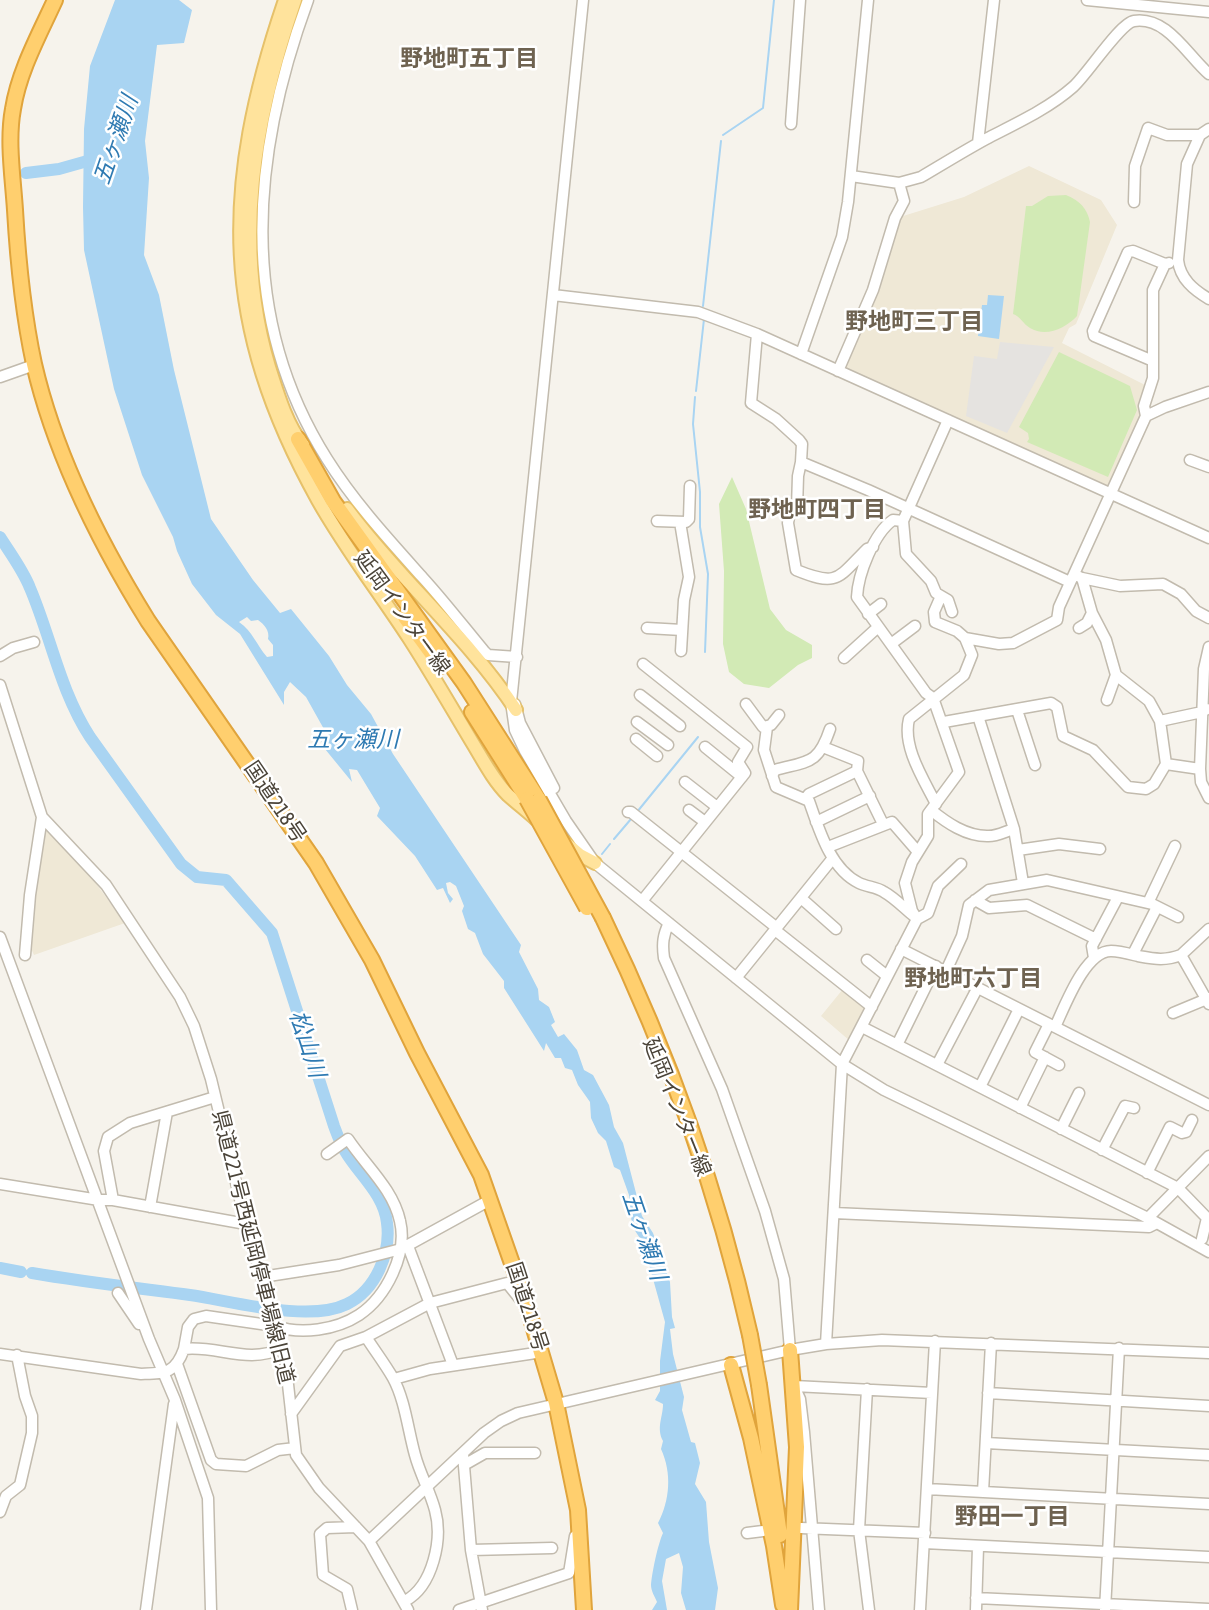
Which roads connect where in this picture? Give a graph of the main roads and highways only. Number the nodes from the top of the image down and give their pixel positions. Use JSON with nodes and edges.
{"nodes":[{"id":1,"x":55,"y":0,"type":"edge"},
{"id":2,"x":285,"y":0,"type":"edge"},
{"id":3,"x":295,"y":0,"type":"edge"},
{"id":4,"x":5,"y":125,"type":"edge"},
{"id":5,"x":298,"y":439,"type":"junction"},
{"id":6,"x":310,"y":482,"type":"junction"},
{"id":7,"x":513,"y":706,"type":"road end"},
{"id":8,"x":533,"y":799,"type":"junction"},
{"id":9,"x":595,"y":863,"type":"road end"},
{"id":10,"x":790,"y":1350,"type":"road end"},
{"id":11,"x":725,"y":1366,"type":"road end"},
{"id":12,"x":584,"y":1610,"type":"edge"},
{"id":13,"x":787,"y":1610,"type":"edge"}],
"edges":[{"from":1,"to":4,"type":"highway","name":"国道218号"},
{"from":2,"to":6,"type":"main road","name":"延岡インター線"},
{"from":3,"to":5,"type":"main road","name":"延岡インター線"},
{"from":4,"to":12,"type":"highway","name":"国道218号"},
{"from":5,"to":7,"type":"main road"},
{"from":5,"to":8,"type":"highway","name":"延岡インター線"},
{"from":6,"to":8,"type":"highway","name":"延岡インター線"},
{"from":6,"to":9,"type":"main road"},
{"from":8,"to":13,"type":"highway","name":"延岡インター線","bridge":true},
{"from":10,"to":13,"type":"highway"},
{"from":11,"to":13,"type":"highway"}]}
